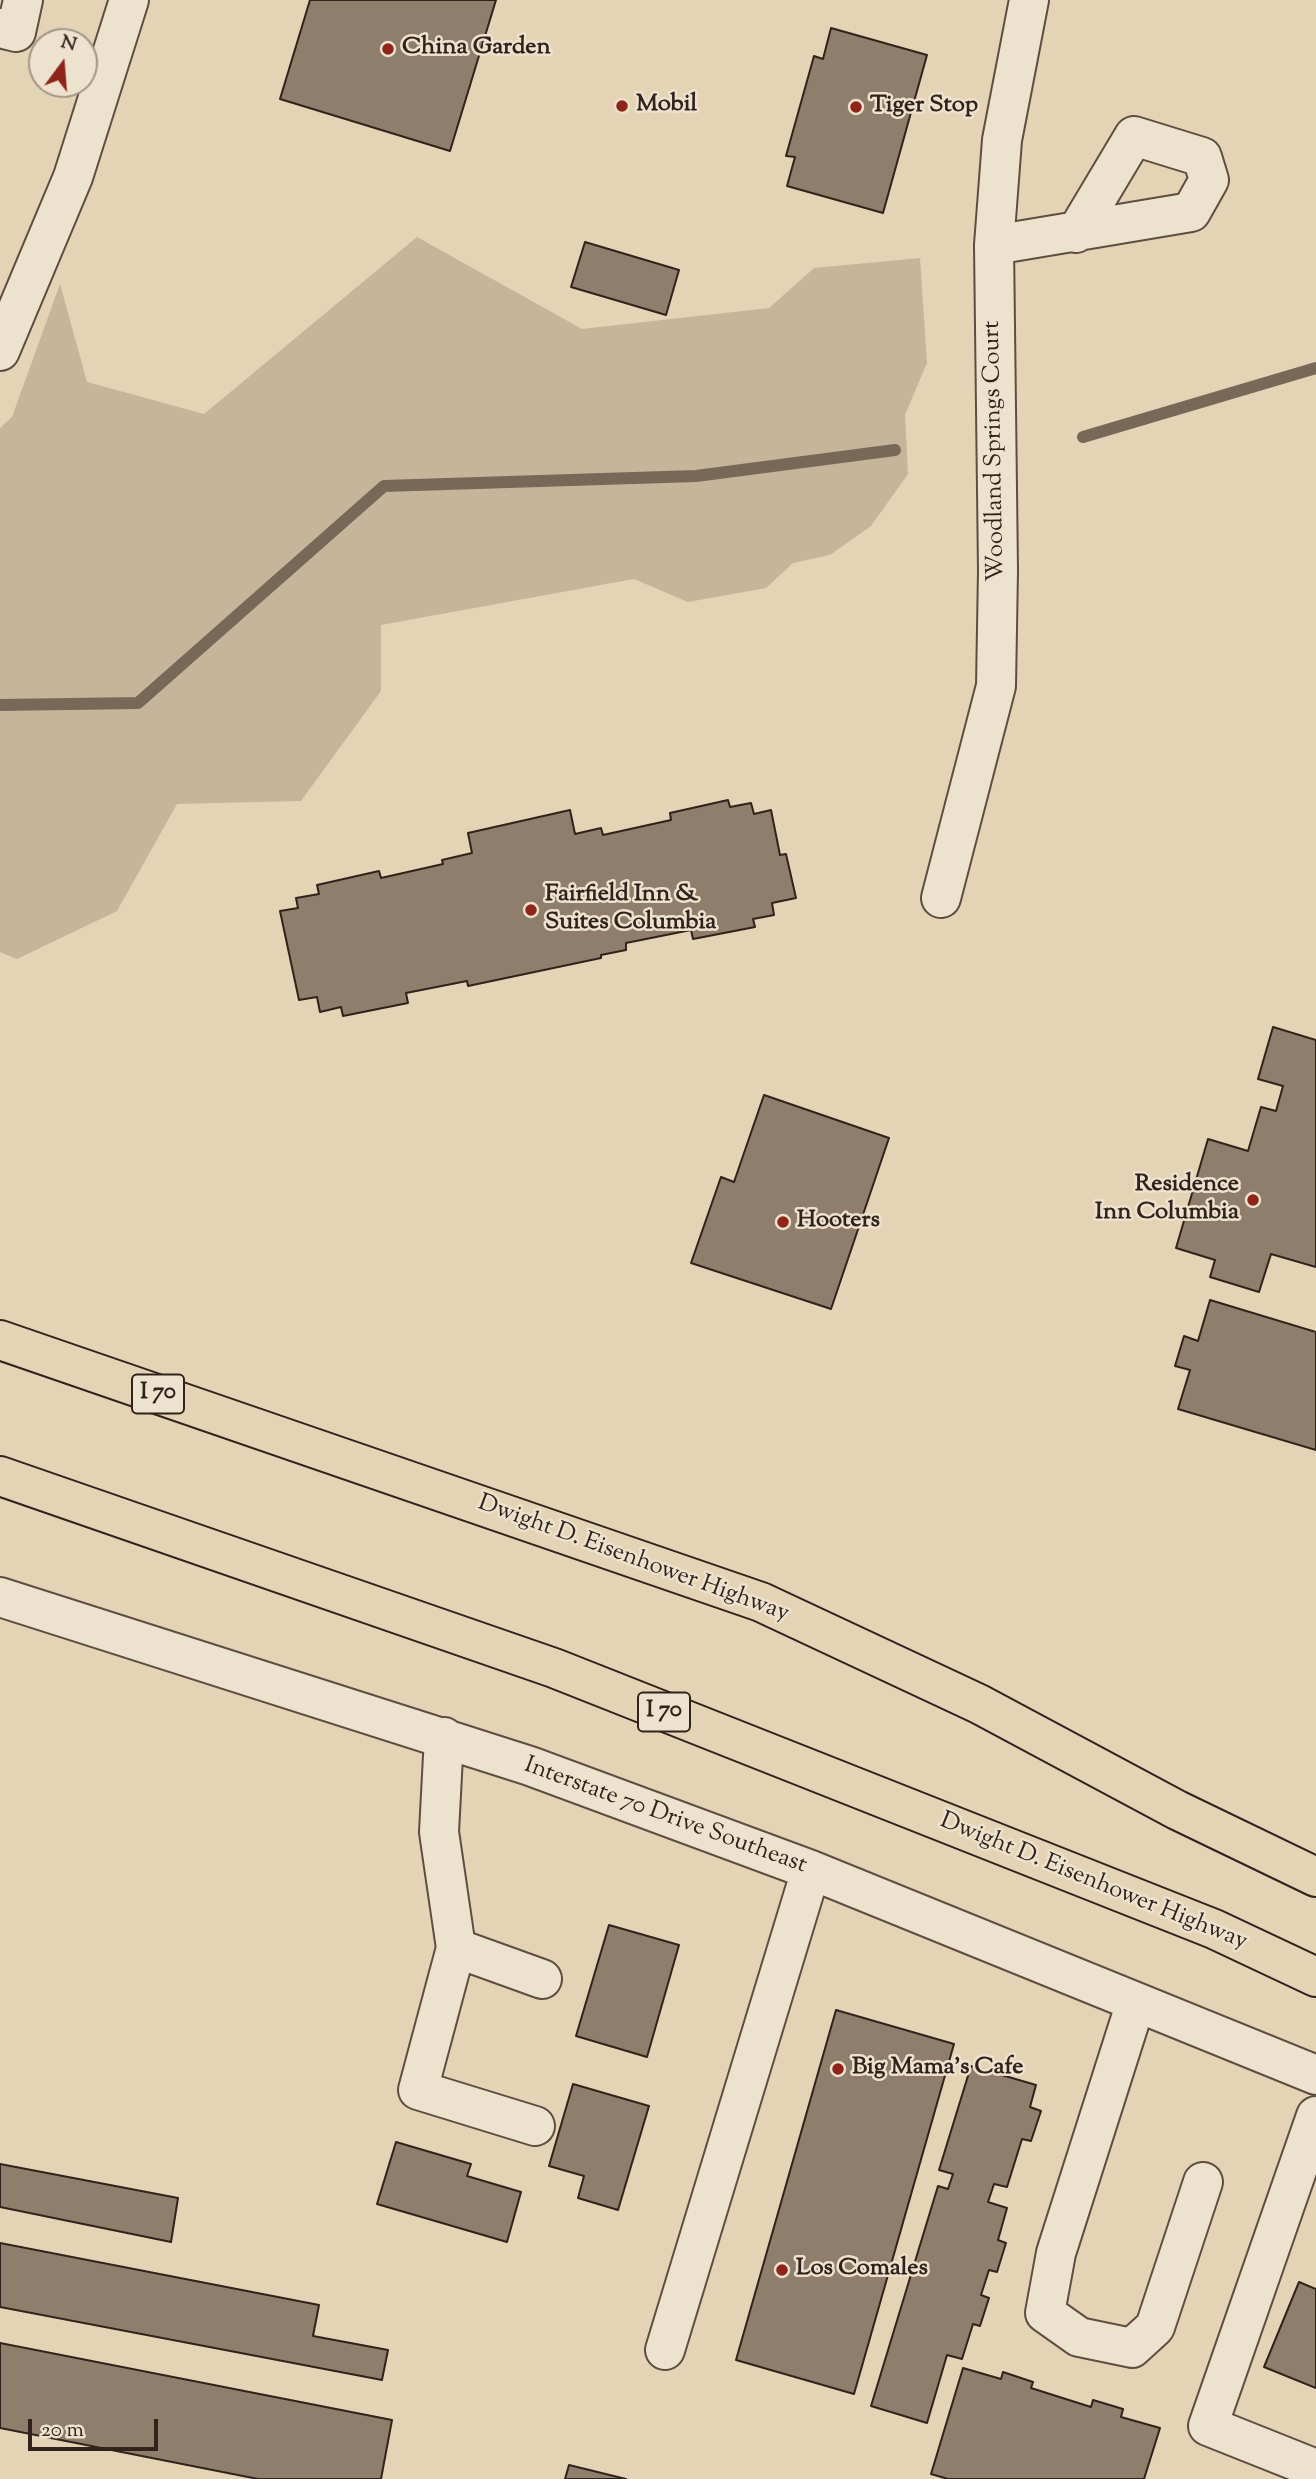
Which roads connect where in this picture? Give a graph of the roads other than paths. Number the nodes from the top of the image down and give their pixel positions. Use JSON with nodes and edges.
{"nodes":[{"id":1,"x":23,"y":0,"type":"edge"},
{"id":2,"x":129,"y":0,"type":"edge"},
{"id":3,"x":1029,"y":0,"type":"edge"},
{"id":4,"x":0,"y":28,"type":"edge"},
{"id":5,"x":1076,"y":233,"type":"dead end"},
{"id":6,"x":994,"y":245,"type":"junction"},
{"id":7,"x":0,"y":352,"type":"edge"},
{"id":8,"x":941,"y":898,"type":"dead end"},
{"id":9,"x":0,"y":1340,"type":"edge"},
{"id":10,"x":0,"y":1476,"type":"edge"},
{"id":11,"x":0,"y":1597,"type":"edge"},
{"id":12,"x":444,"y":1737,"type":"junction"},
{"id":13,"x":811,"y":1870,"type":"junction"},
{"id":14,"x":1316,"y":1877,"type":"edge"},
{"id":15,"x":456,"y":1948,"type":"junction"},
{"id":16,"x":1316,"y":1978,"type":"edge"},
{"id":17,"x":542,"y":1979,"type":"dead end"},
{"id":18,"x":1136,"y":2002,"type":"junction"},
{"id":19,"x":1316,"y":2076,"type":"edge"},
{"id":20,"x":1316,"y":2116,"type":"edge"},
{"id":21,"x":535,"y":2126,"type":"dead end"},
{"id":22,"x":1203,"y":2182,"type":"dead end"},
{"id":23,"x":1302,"y":2201,"type":"edge"},
{"id":24,"x":665,"y":2350,"type":"dead end"},
{"id":25,"x":1316,"y":2469,"type":"edge"}],
"edges":[{"from":1,"to":4,"type":"street"},
{"from":2,"to":7,"type":"street"},
{"from":3,"to":6,"type":"street","name":"Woodland Springs Court"},
{"from":5,"to":6,"type":"street"},
{"from":6,"to":8,"type":"street","name":"Woodland Springs Court"},
{"from":9,"to":14,"type":"highway","name":"Dwight D. Eisenhower Highway","number":"I 70"},
{"from":10,"to":16,"type":"highway","name":"Dwight D. Eisenhower Highway","number":"I 70"},
{"from":11,"to":12,"type":"street","name":"Interstate 70 Drive Southeast"},
{"from":12,"to":13,"type":"street","name":"Interstate 70 Drive Southeast"},
{"from":12,"to":15,"type":"street"},
{"from":13,"to":18,"type":"street","name":"Interstate 70 Drive Southeast"},
{"from":13,"to":24,"type":"street"},
{"from":15,"to":17,"type":"street"},
{"from":15,"to":21,"type":"street"},
{"from":18,"to":19,"type":"street","name":"Interstate 70 Drive Southeast"},
{"from":18,"to":22,"type":"street"},
{"from":20,"to":23,"type":"street"},
{"from":23,"to":25,"type":"street"}]}
